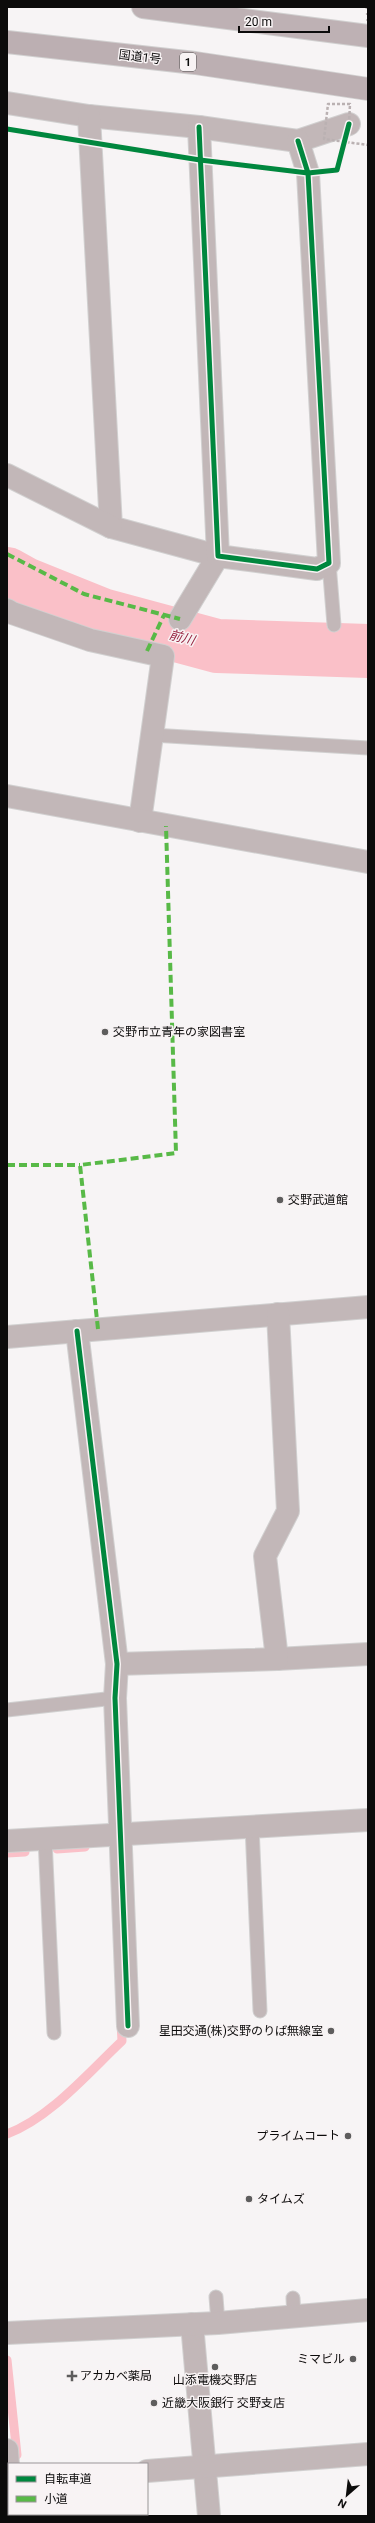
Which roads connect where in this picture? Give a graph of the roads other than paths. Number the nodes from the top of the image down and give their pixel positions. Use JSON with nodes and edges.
{"nodes":[{"id":1,"x":142,"y":7,"type":"edge"},
{"id":2,"x":368,"y":36,"type":"edge"},
{"id":3,"x":7,"y":42,"type":"edge"},
{"id":4,"x":368,"y":90,"type":"edge"},
{"id":5,"x":7,"y":103,"type":"edge"},
{"id":6,"x":89,"y":116,"type":"junction"},
{"id":7,"x":349,"y":124,"type":"road end"},
{"id":8,"x":199,"y":127,"type":"junction"},
{"id":9,"x":298,"y":141,"type":"junction"},
{"id":10,"x":7,"y":475,"type":"edge"},
{"id":11,"x":111,"y":527,"type":"junction"},
{"id":12,"x":218,"y":556,"type":"junction"},
{"id":13,"x":329,"y":563,"type":"junction"},
{"id":14,"x":7,"y":610,"type":"edge"},
{"id":15,"x":180,"y":619,"type":"dead end"},
{"id":16,"x":334,"y":625,"type":"dead end"},
{"id":17,"x":152,"y":735,"type":"junction"},
{"id":18,"x":368,"y":748,"type":"edge"},
{"id":19,"x":7,"y":796,"type":"edge"},
{"id":20,"x":140,"y":821,"type":"junction"},
{"id":21,"x":368,"y":862,"type":"edge"},
{"id":22,"x":368,"y":1307,"type":"edge"},
{"id":23,"x":278,"y":1314,"type":"junction"},
{"id":24,"x":77,"y":1331,"type":"junction"},
{"id":25,"x":7,"y":1337,"type":"edge"},
{"id":26,"x":368,"y":1654,"type":"edge"},
{"id":27,"x":277,"y":1659,"type":"junction"},
{"id":28,"x":117,"y":1664,"type":"junction"},
{"id":29,"x":115,"y":1698,"type":"junction"},
{"id":30,"x":7,"y":1710,"type":"edge"},
{"id":31,"x":368,"y":1820,"type":"edge"},
{"id":32,"x":252,"y":1826,"type":"junction"},
{"id":33,"x":119,"y":1834,"type":"junction"},
{"id":34,"x":45,"y":1839,"type":"junction"},
{"id":35,"x":7,"y":1841,"type":"edge"},
{"id":36,"x":260,"y":2011,"type":"dead end"},
{"id":37,"x":128,"y":2026,"type":"dead end"},
{"id":38,"x":54,"y":2033,"type":"dead end"},
{"id":39,"x":216,"y":2297,"type":"dead end"},
{"id":40,"x":368,"y":2310,"type":"edge"},
{"id":41,"x":218,"y":2323,"type":"junction"},
{"id":42,"x":192,"y":2324,"type":"junction"},
{"id":43,"x":7,"y":2333,"type":"edge"},
{"id":44,"x":7,"y":2450,"type":"edge"},
{"id":45,"x":368,"y":2454,"type":"edge"},
{"id":46,"x":8,"y":2465,"type":"edge"},
{"id":47,"x":205,"y":2467,"type":"junction"},
{"id":48,"x":148,"y":2471,"type":"edge"},
{"id":49,"x":209,"y":2516,"type":"edge"}],
"edges":[{"from":1,"to":2,"type":"highway"},
{"from":3,"to":4,"type":"highway","name":"国道1号","number":"1"},
{"from":5,"to":6,"type":"street"},
{"from":6,"to":8,"type":"street"},
{"from":6,"to":11,"type":"street"},
{"from":7,"to":9,"type":"street"},
{"from":8,"to":9,"type":"street"},
{"from":8,"to":12,"type":"street"},
{"from":9,"to":13,"type":"street"},
{"from":10,"to":11,"type":"street"},
{"from":11,"to":12,"type":"street"},
{"from":12,"to":13,"type":"street"},
{"from":12,"to":15,"type":"street"},
{"from":13,"to":16,"type":"lane"},
{"from":14,"to":17,"type":"street"},
{"from":17,"to":18,"type":"lane"},
{"from":17,"to":20,"type":"street"},
{"from":19,"to":20,"type":"street"},
{"from":20,"to":21,"type":"street"},
{"from":22,"to":23,"type":"street"},
{"from":23,"to":24,"type":"street"},
{"from":23,"to":27,"type":"street"},
{"from":24,"to":25,"type":"street"},
{"from":24,"to":28,"type":"street"},
{"from":26,"to":27,"type":"street"},
{"from":27,"to":28,"type":"street"},
{"from":28,"to":29,"type":"street"},
{"from":29,"to":30,"type":"lane"},
{"from":29,"to":33,"type":"street"},
{"from":31,"to":32,"type":"street"},
{"from":32,"to":33,"type":"street"},
{"from":32,"to":36,"type":"lane"},
{"from":33,"to":34,"type":"street"},
{"from":33,"to":37,"type":"street"},
{"from":34,"to":35,"type":"street"},
{"from":34,"to":38,"type":"lane"},
{"from":39,"to":41,"type":"lane"},
{"from":40,"to":41,"type":"street"},
{"from":41,"to":42,"type":"street"},
{"from":42,"to":43,"type":"street"},
{"from":42,"to":47,"type":"street"},
{"from":44,"to":46,"type":"street"},
{"from":45,"to":47,"type":"street"},
{"from":47,"to":48,"type":"street"},
{"from":47,"to":49,"type":"street"}]}
